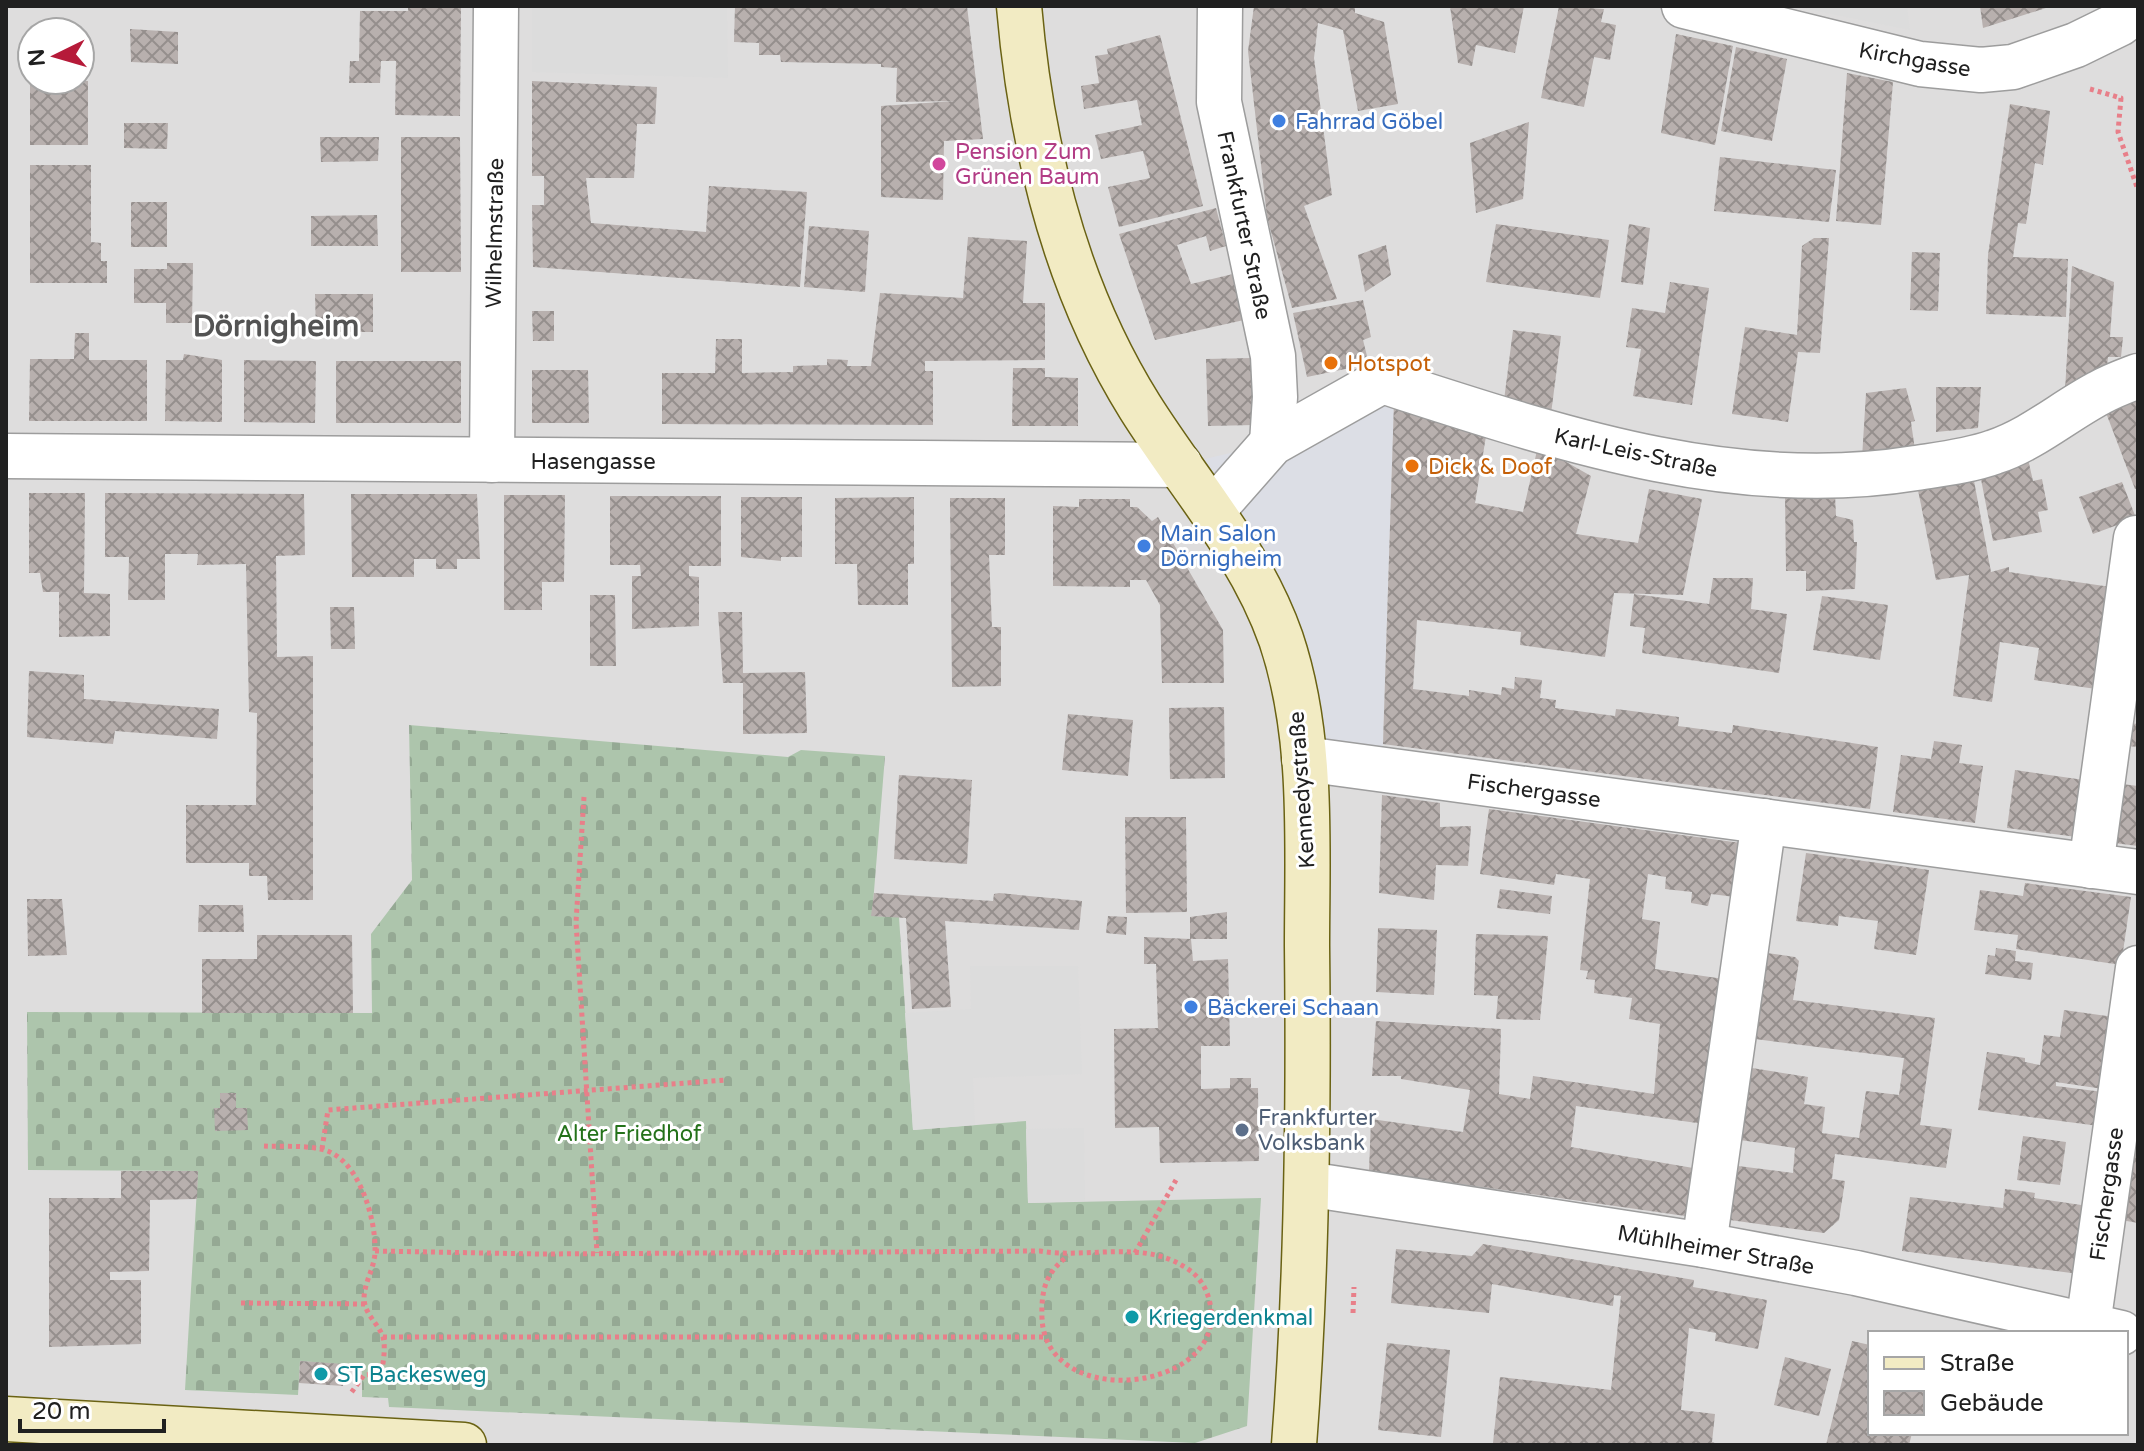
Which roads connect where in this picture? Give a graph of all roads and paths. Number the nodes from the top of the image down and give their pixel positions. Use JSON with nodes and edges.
{"nodes":[{"id":1,"x":496,"y":6,"type":"edge"},
{"id":2,"x":1019,"y":6,"type":"edge"},
{"id":3,"x":1220,"y":6,"type":"edge"},
{"id":4,"x":1684,"y":6,"type":"edge"},
{"id":5,"x":2138,"y":10,"type":"edge"},
{"id":6,"x":2076,"y":45,"type":"junction"},
{"id":7,"x":2138,"y":190,"type":"edge"},
{"id":8,"x":2138,"y":376,"type":"edge"},
{"id":9,"x":1272,"y":443,"type":"junction"},
{"id":10,"x":6,"y":456,"type":"edge"},
{"id":11,"x":492,"y":460,"type":"junction"},
{"id":12,"x":1180,"y":465,"type":"junction"},
{"id":13,"x":1213,"y":510,"type":"junction"},
{"id":14,"x":2136,"y":538,"type":"edge"},
{"id":15,"x":1304,"y":759,"type":"junction"},
{"id":16,"x":584,"y":797,"type":"dead end"},
{"id":17,"x":1764,"y":821,"type":"junction"},
{"id":18,"x":2091,"y":866,"type":"junction"},
{"id":19,"x":2138,"y":872,"type":"edge"},
{"id":20,"x":2138,"y":968,"type":"edge"},
{"id":21,"x":726,"y":1080,"type":"dead end"},
{"id":22,"x":589,"y":1090,"type":"junction"},
{"id":23,"x":264,"y":1146,"type":"dead end"},
{"id":24,"x":322,"y":1149,"type":"junction"},
{"id":25,"x":1176,"y":1180,"type":"dead end"},
{"id":26,"x":1307,"y":1184,"type":"junction"},
{"id":27,"x":1704,"y":1245,"type":"junction"},
{"id":28,"x":375,"y":1251,"type":"junction"},
{"id":29,"x":597,"y":1253,"type":"junction"},
{"id":30,"x":1135,"y":1253,"type":"junction"},
{"id":31,"x":1068,"y":1256,"type":"junction"},
{"id":32,"x":241,"y":1303,"type":"dead end"},
{"id":33,"x":365,"y":1304,"type":"junction"},
{"id":34,"x":1254,"y":1317,"type":"dead end"},
{"id":35,"x":1212,"y":1320,"type":"junction"},
{"id":36,"x":2112,"y":1331,"type":"edge"},
{"id":37,"x":383,"y":1337,"type":"junction"},
{"id":38,"x":1044,"y":1337,"type":"junction"},
{"id":39,"x":364,"y":1375,"type":"dead end"},
{"id":40,"x":6,"y":1419,"type":"edge"},
{"id":41,"x":280,"y":1439,"type":"edge"},
{"id":42,"x":464,"y":1445,"type":"edge"},
{"id":43,"x":1294,"y":1445,"type":"edge"}],
"edges":[{"from":1,"to":11,"type":"street","name":"Wilhelmstraße"},
{"from":2,"to":12,"type":"main road","name":"Kennedystraße"},
{"from":3,"to":9,"type":"street","name":"Frankfurter Straße"},
{"from":4,"to":6,"type":"street","name":"Kirchgasse"},
{"from":5,"to":6,"type":"street","name":"Kirchgasse"},
{"from":6,"to":7,"type":"path"},
{"from":8,"to":9,"type":"street","name":"Karl-Leis-Straße"},
{"from":9,"to":13,"type":"street","name":"Karl-Leis-Straße"},
{"from":10,"to":11,"type":"street","name":"Hasengasse"},
{"from":11,"to":12,"type":"street","name":"Hasengasse"},
{"from":12,"to":13,"type":"main road","name":"Kennedystraße"},
{"from":13,"to":15,"type":"main road","name":"Kennedystraße"},
{"from":14,"to":18,"type":"street"},
{"from":15,"to":17,"type":"street","name":"Fischergasse"},
{"from":15,"to":26,"type":"main road","name":"Kennedystraße"},
{"from":16,"to":22,"type":"path"},
{"from":17,"to":18,"type":"street","name":"Fischergasse"},
{"from":17,"to":27,"type":"street"},
{"from":18,"to":19,"type":"street","name":"Fischergasse"},
{"from":20,"to":36,"type":"street","name":"Fischergasse"},
{"from":21,"to":22,"type":"path"},
{"from":22,"to":24,"type":"path"},
{"from":22,"to":29,"type":"path"},
{"from":23,"to":24,"type":"path"},
{"from":24,"to":28,"type":"path"},
{"from":25,"to":30,"type":"path"},
{"from":26,"to":27,"type":"street","name":"Mühlheimer Straße"},
{"from":26,"to":43,"type":"main road","name":"Kennedystraße"},
{"from":27,"to":36,"type":"street","name":"Mühlheimer Straße"},
{"from":28,"to":29,"type":"path"},
{"from":28,"to":33,"type":"path"},
{"from":29,"to":31,"type":"path"},
{"from":30,"to":31,"type":"path"},
{"from":30,"to":35,"type":"path"},
{"from":31,"to":38,"type":"path"},
{"from":32,"to":33,"type":"path"},
{"from":33,"to":37,"type":"path"},
{"from":34,"to":35,"type":"path"},
{"from":35,"to":38,"type":"path"},
{"from":37,"to":38,"type":"path"},
{"from":37,"to":39,"type":"path"},
{"from":40,"to":41,"type":"main road"},
{"from":41,"to":42,"type":"main road"}]}
